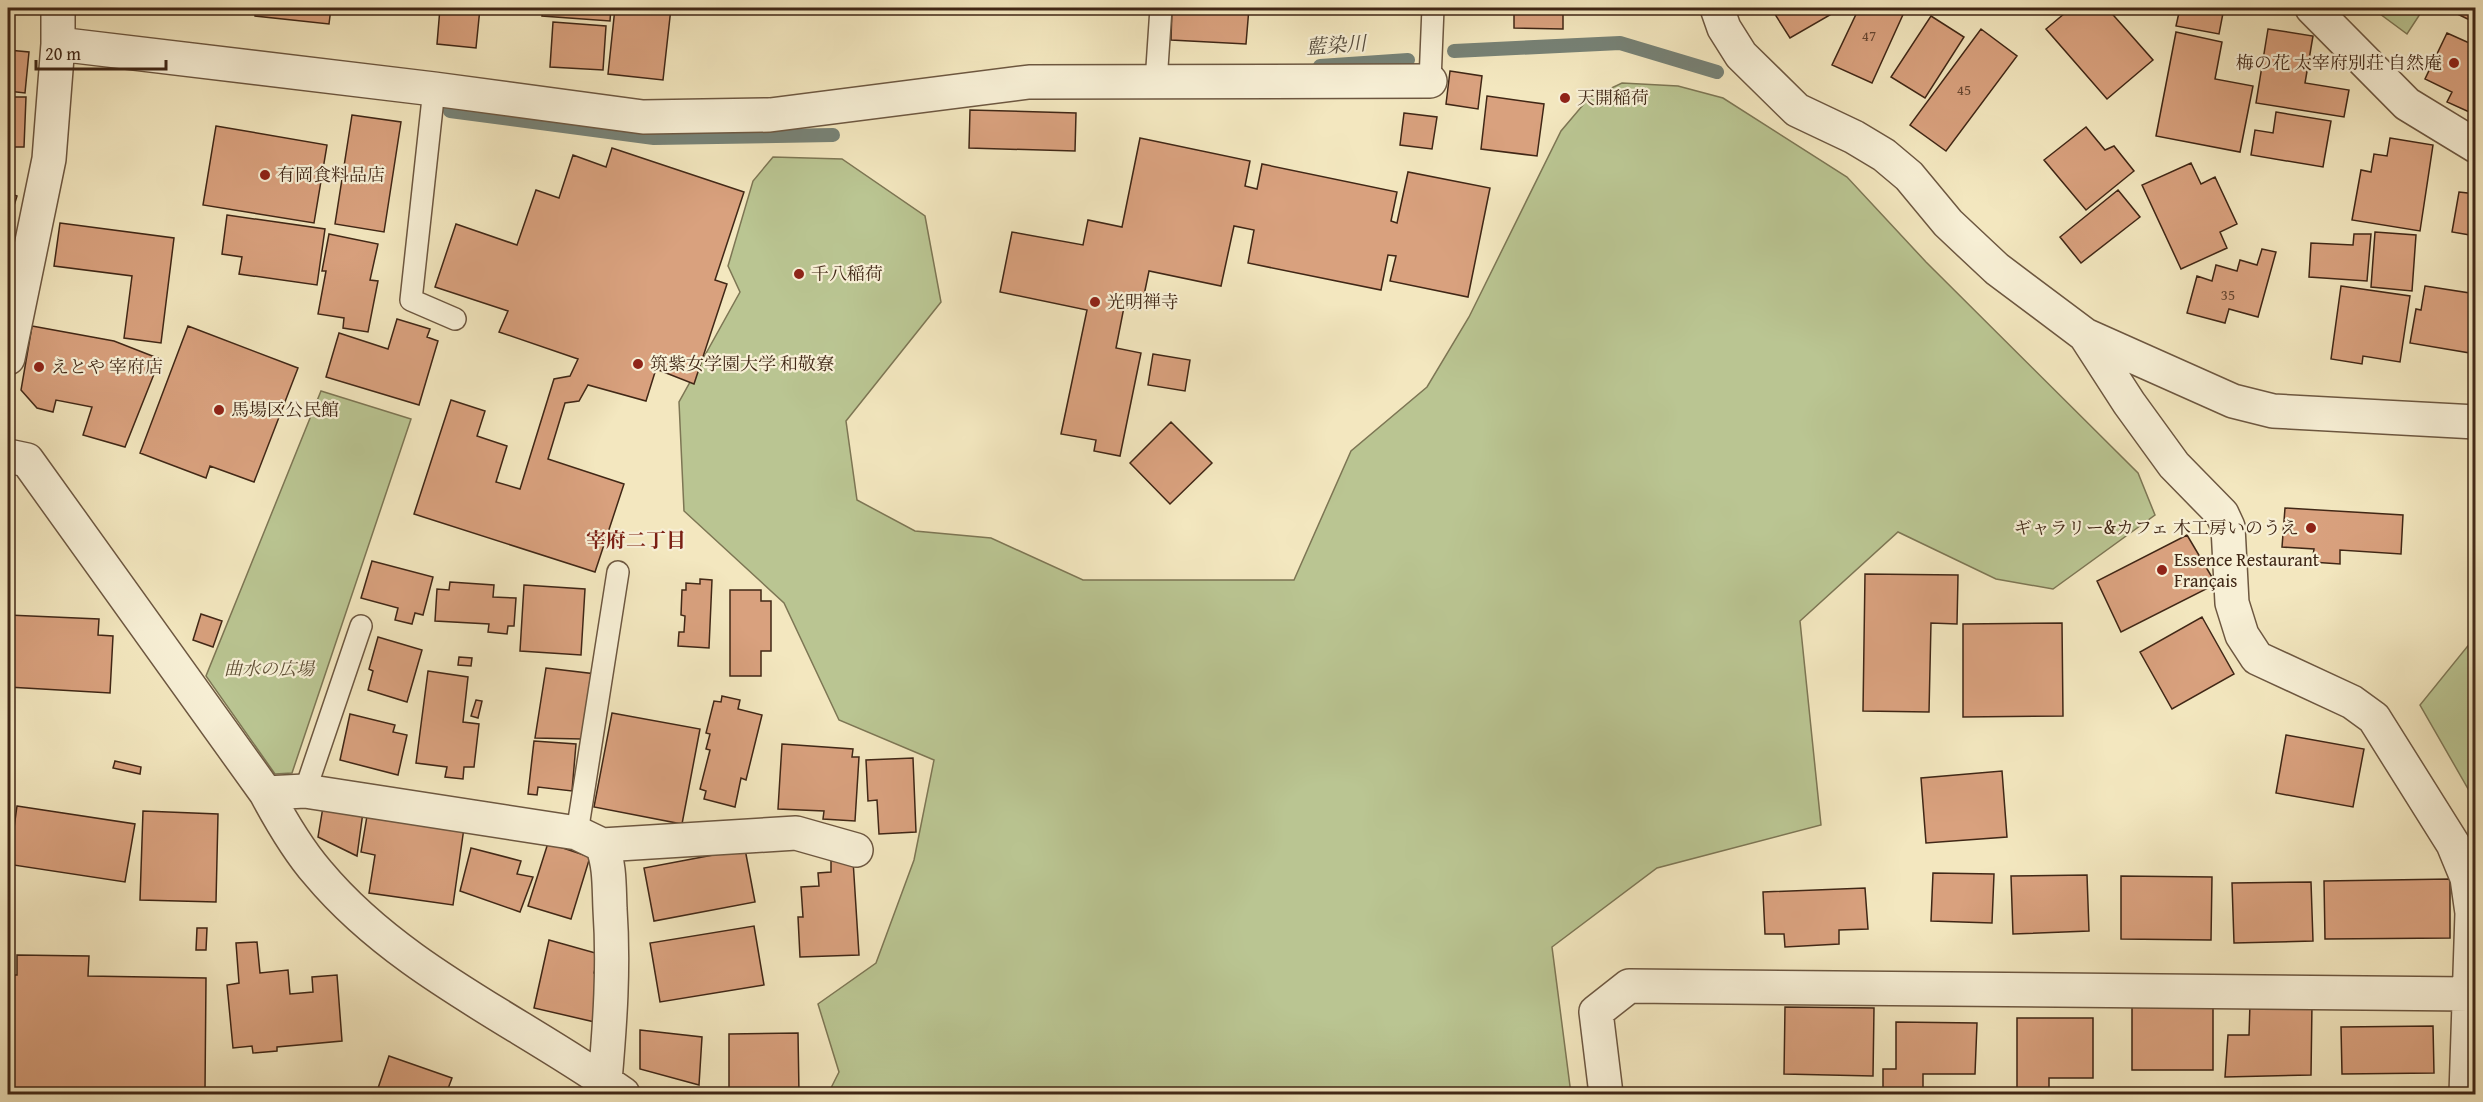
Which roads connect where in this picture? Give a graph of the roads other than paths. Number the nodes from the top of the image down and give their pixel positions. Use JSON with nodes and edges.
{"nodes":[{"id":1,"x":58,"y":8,"type":"edge"},
{"id":2,"x":1161,"y":8,"type":"edge"},
{"id":3,"x":1432,"y":8,"type":"edge"},
{"id":4,"x":1717,"y":8,"type":"edge"},
{"id":5,"x":2312,"y":8,"type":"edge"},
{"id":6,"x":58,"y":44,"type":"junction"},
{"id":7,"x":1430,"y":81,"type":"joint"},
{"id":8,"x":1156,"y":82,"type":"junction"},
{"id":9,"x":434,"y":88,"type":"junction"},
{"id":10,"x":2475,"y":146,"type":"edge"},
{"id":11,"x":454,"y":319,"type":"dead end"},
{"id":12,"x":2085,"y":335,"type":"junction"},
{"id":13,"x":8,"y":358,"type":"edge"},
{"id":14,"x":2475,"y":422,"type":"edge"},
{"id":15,"x":8,"y":456,"type":"edge"},
{"id":16,"x":618,"y":572,"type":"dead end"},
{"id":17,"x":361,"y":626,"type":"dead end"},
{"id":18,"x":305,"y":790,"type":"junction"},
{"id":19,"x":266,"y":794,"type":"junction"},
{"id":20,"x":589,"y":839,"type":"junction"},
{"id":21,"x":856,"y":850,"type":"dead end"},
{"id":22,"x":2469,"y":993,"type":"junction"},
{"id":23,"x":615,"y":1090,"type":"edge"},
{"id":24,"x":1606,"y":1095,"type":"edge"},
{"id":25,"x":2466,"y":1095,"type":"edge"}],
"edges":[{"from":1,"to":6,"type":"street"},
{"from":2,"to":8,"type":"lane"},
{"from":3,"to":7,"type":"lane"},
{"from":4,"to":12,"type":"street"},
{"from":5,"to":10,"type":"street"},
{"from":6,"to":9,"type":"street"},
{"from":6,"to":13,"type":"street"},
{"from":7,"to":8,"type":"street"},
{"from":8,"to":9,"type":"street"},
{"from":9,"to":11,"type":"lane"},
{"from":12,"to":14,"type":"street"},
{"from":12,"to":22,"type":"street"},
{"from":15,"to":19,"type":"street"},
{"from":16,"to":20,"type":"lane"},
{"from":17,"to":18,"type":"lane"},
{"from":18,"to":19,"type":"street"},
{"from":18,"to":20,"type":"street"},
{"from":19,"to":23,"type":"street"},
{"from":20,"to":21,"type":"street"},
{"from":20,"to":23,"type":"street"},
{"from":22,"to":24,"type":"street"},
{"from":22,"to":25,"type":"street"}]}
